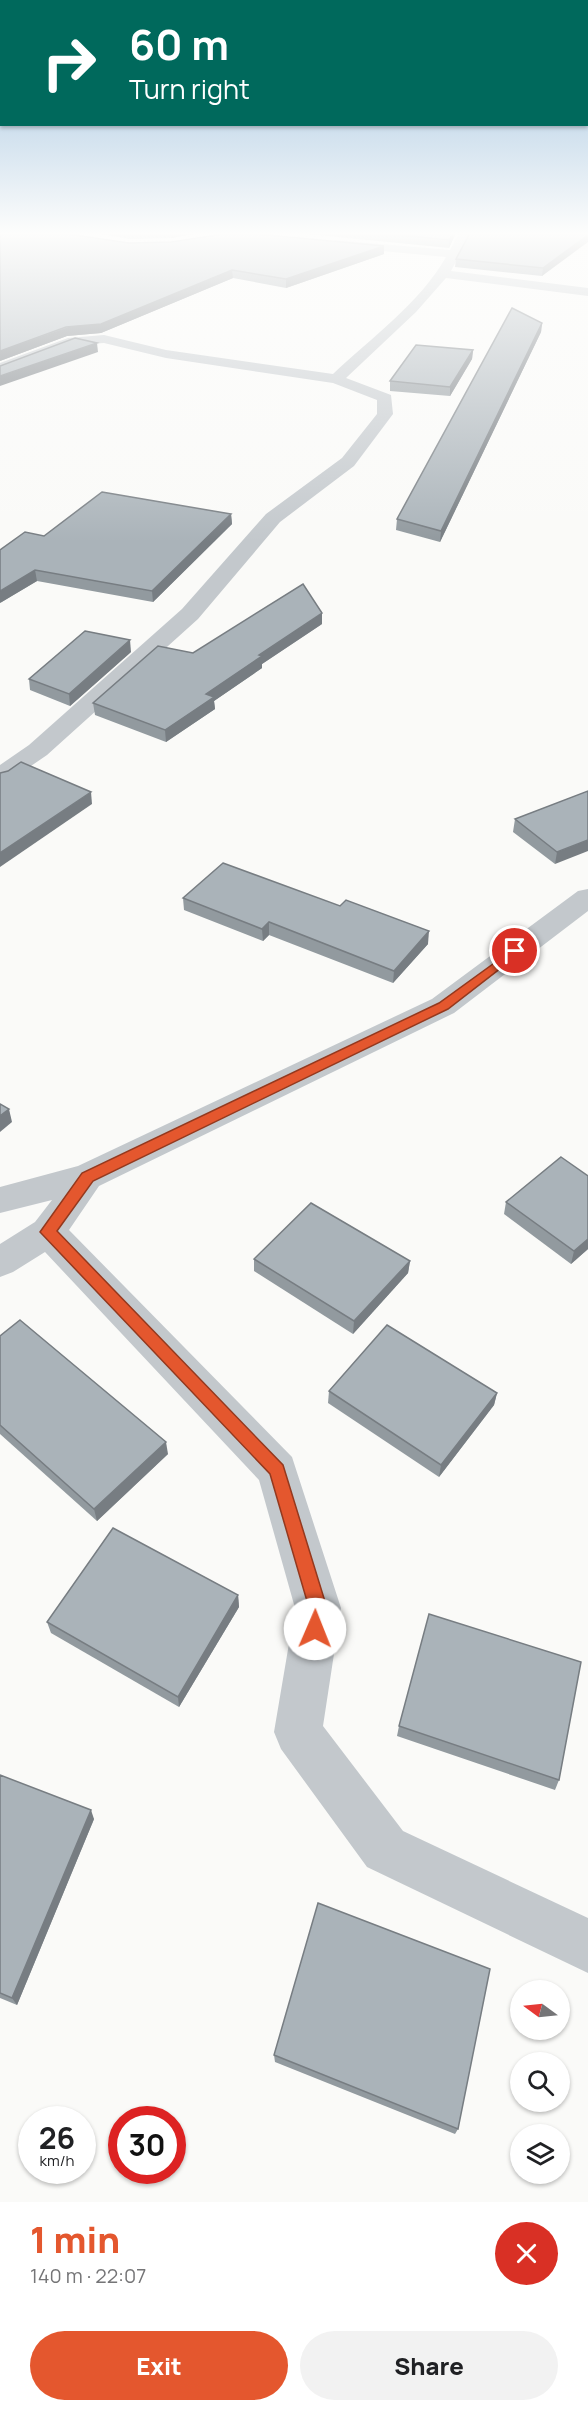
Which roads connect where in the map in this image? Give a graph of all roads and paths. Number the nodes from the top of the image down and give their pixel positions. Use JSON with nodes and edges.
{"nodes":[{"id":1,"x":382,"y":336,"type":"edge"},
{"id":2,"x":0,"y":368,"type":"edge"},
{"id":3,"x":336,"y":379,"type":"junction"},
{"id":4,"x":0,"y":776,"type":"edge"},
{"id":5,"x":588,"y":897,"type":"edge"},
{"id":6,"x":87,"y":1177,"type":"junction"},
{"id":7,"x":0,"y":1200,"type":"edge"},
{"id":8,"x":48,"y":1232,"type":"junction"},
{"id":9,"x":0,"y":1262,"type":"edge"},
{"id":10,"x":588,"y":1946,"type":"edge"}],
"edges":[{"from":1,"to":3,"type":"street"},
{"from":2,"to":3,"type":"street"},
{"from":3,"to":4,"type":"street"},
{"from":5,"to":6,"type":"street"},
{"from":6,"to":7,"type":"street"},
{"from":6,"to":8,"type":"street"},
{"from":8,"to":9,"type":"street"},
{"from":8,"to":10,"type":"street"}]}
